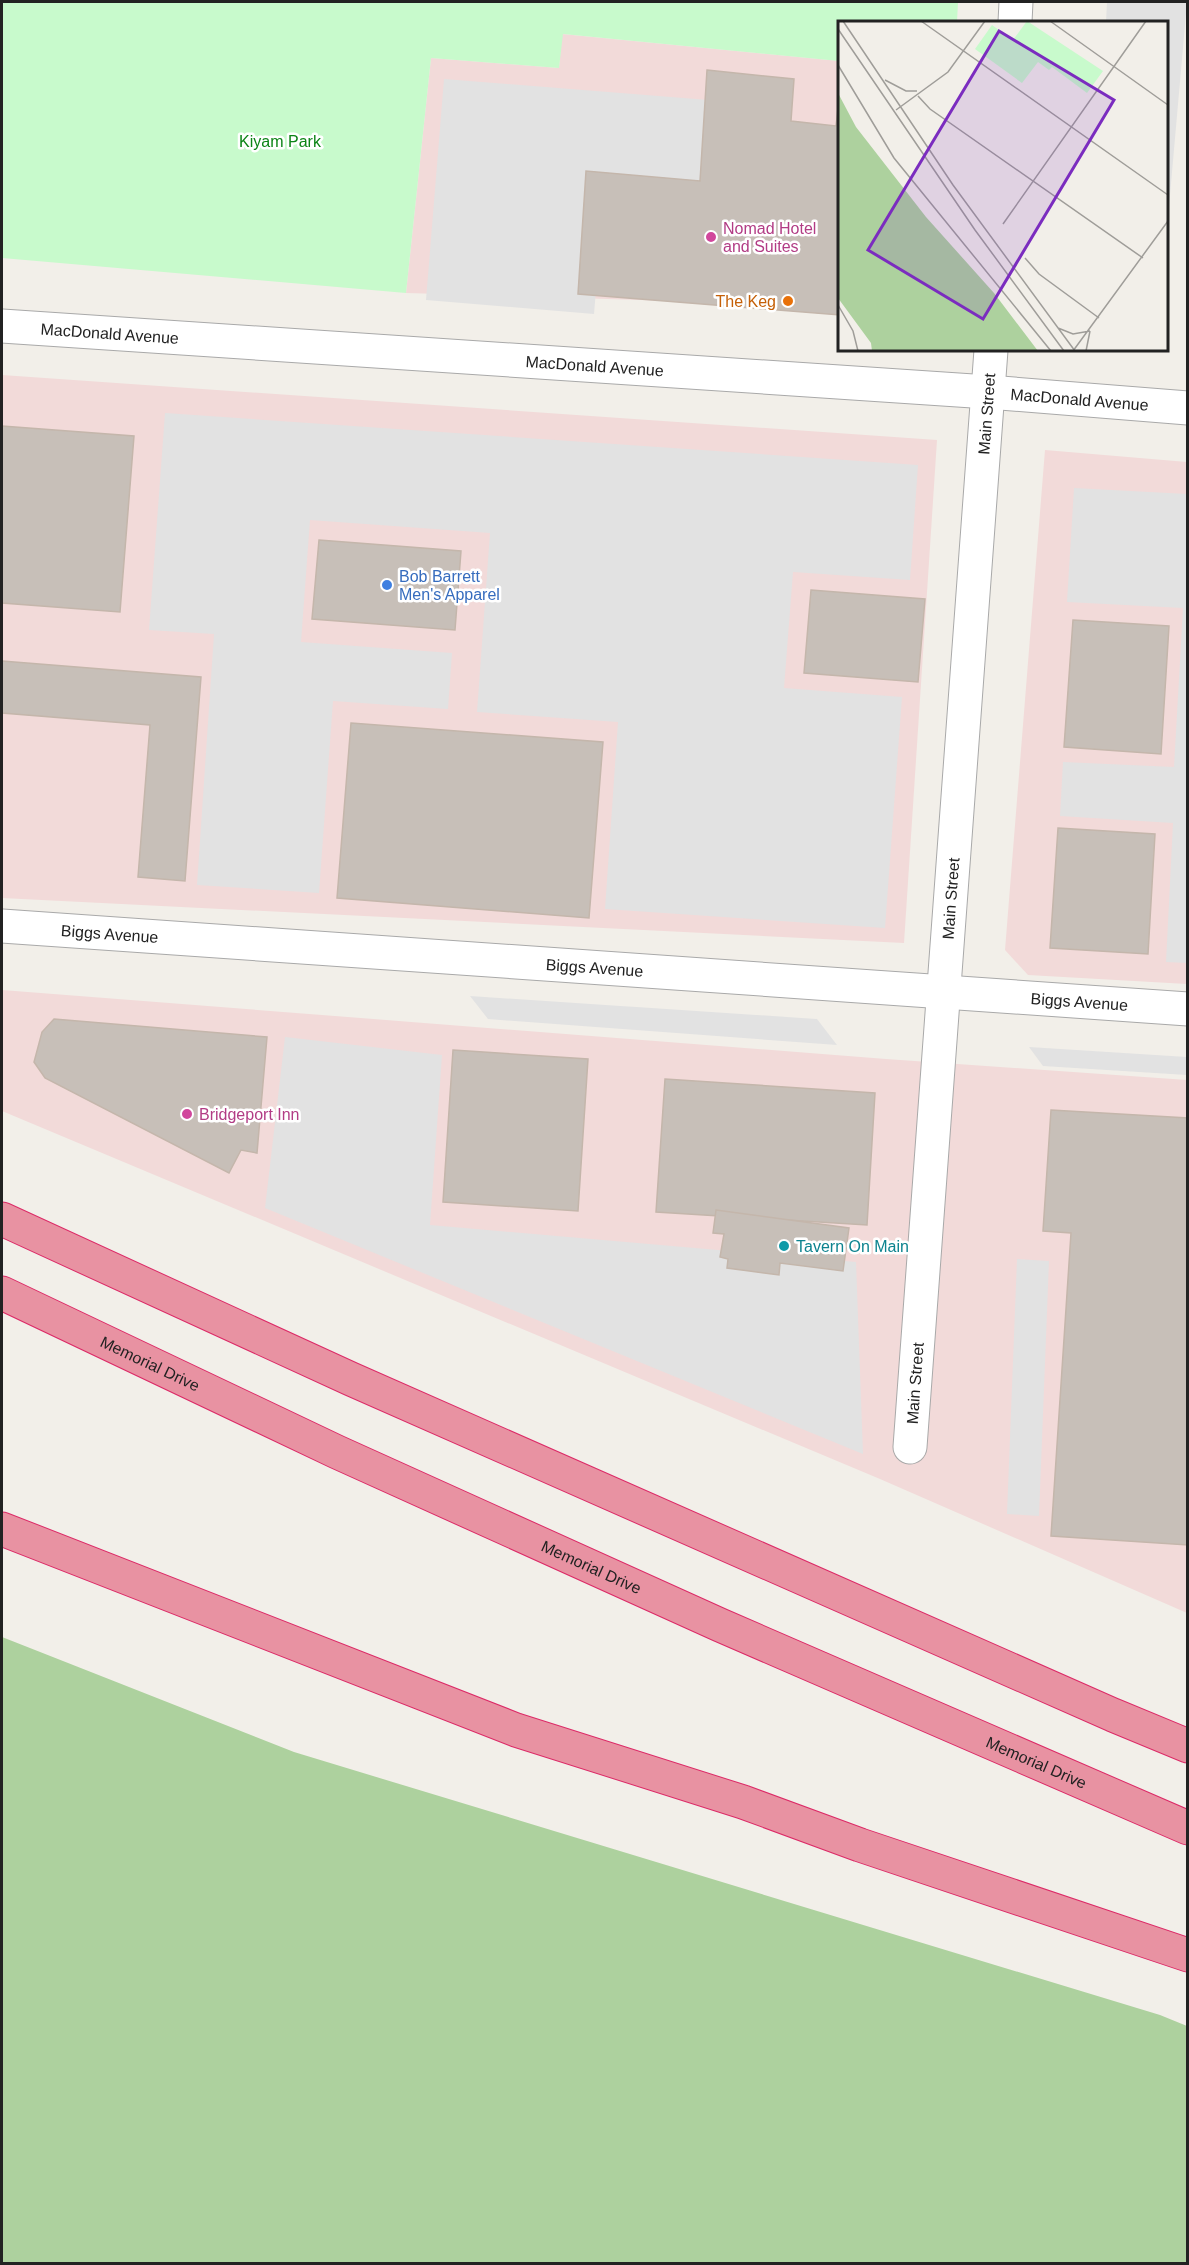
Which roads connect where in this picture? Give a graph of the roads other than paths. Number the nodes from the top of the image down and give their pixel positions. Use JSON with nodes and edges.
{"nodes":[{"id":1,"x":1016,"y":2,"type":"edge"},
{"id":2,"x":1015,"y":21,"type":"edge"},
{"id":3,"x":2,"y":326,"type":"edge"},
{"id":4,"x":991,"y":351,"type":"edge"},
{"id":5,"x":988,"y":392,"type":"junction"},
{"id":6,"x":1188,"y":408,"type":"edge"},
{"id":7,"x":2,"y":926,"type":"edge"},
{"id":8,"x":944,"y":991,"type":"junction"},
{"id":9,"x":1188,"y":1009,"type":"edge"},
{"id":10,"x":2,"y":1219,"type":"edge"},
{"id":11,"x":2,"y":1293,"type":"edge"},
{"id":12,"x":910,"y":1446,"type":"dead end"},
{"id":13,"x":2,"y":1529,"type":"edge"},
{"id":14,"x":1188,"y":1746,"type":"edge"},
{"id":15,"x":1188,"y":1828,"type":"edge"},
{"id":16,"x":1188,"y":1955,"type":"edge"}],
"edges":[{"from":1,"to":2,"type":"street"},
{"from":3,"to":5,"type":"street","name":"MacDonald Avenue"},
{"from":4,"to":5,"type":"street","name":"Main Street"},
{"from":5,"to":6,"type":"street","name":"MacDonald Avenue"},
{"from":5,"to":8,"type":"street","name":"Main Street"},
{"from":7,"to":8,"type":"street","name":"Biggs Avenue"},
{"from":8,"to":9,"type":"street","name":"Biggs Avenue"},
{"from":8,"to":12,"type":"street","name":"Main Street"},
{"from":10,"to":14,"type":"highway"},
{"from":11,"to":15,"type":"highway","name":"Memorial Drive"},
{"from":13,"to":16,"type":"highway"}]}
